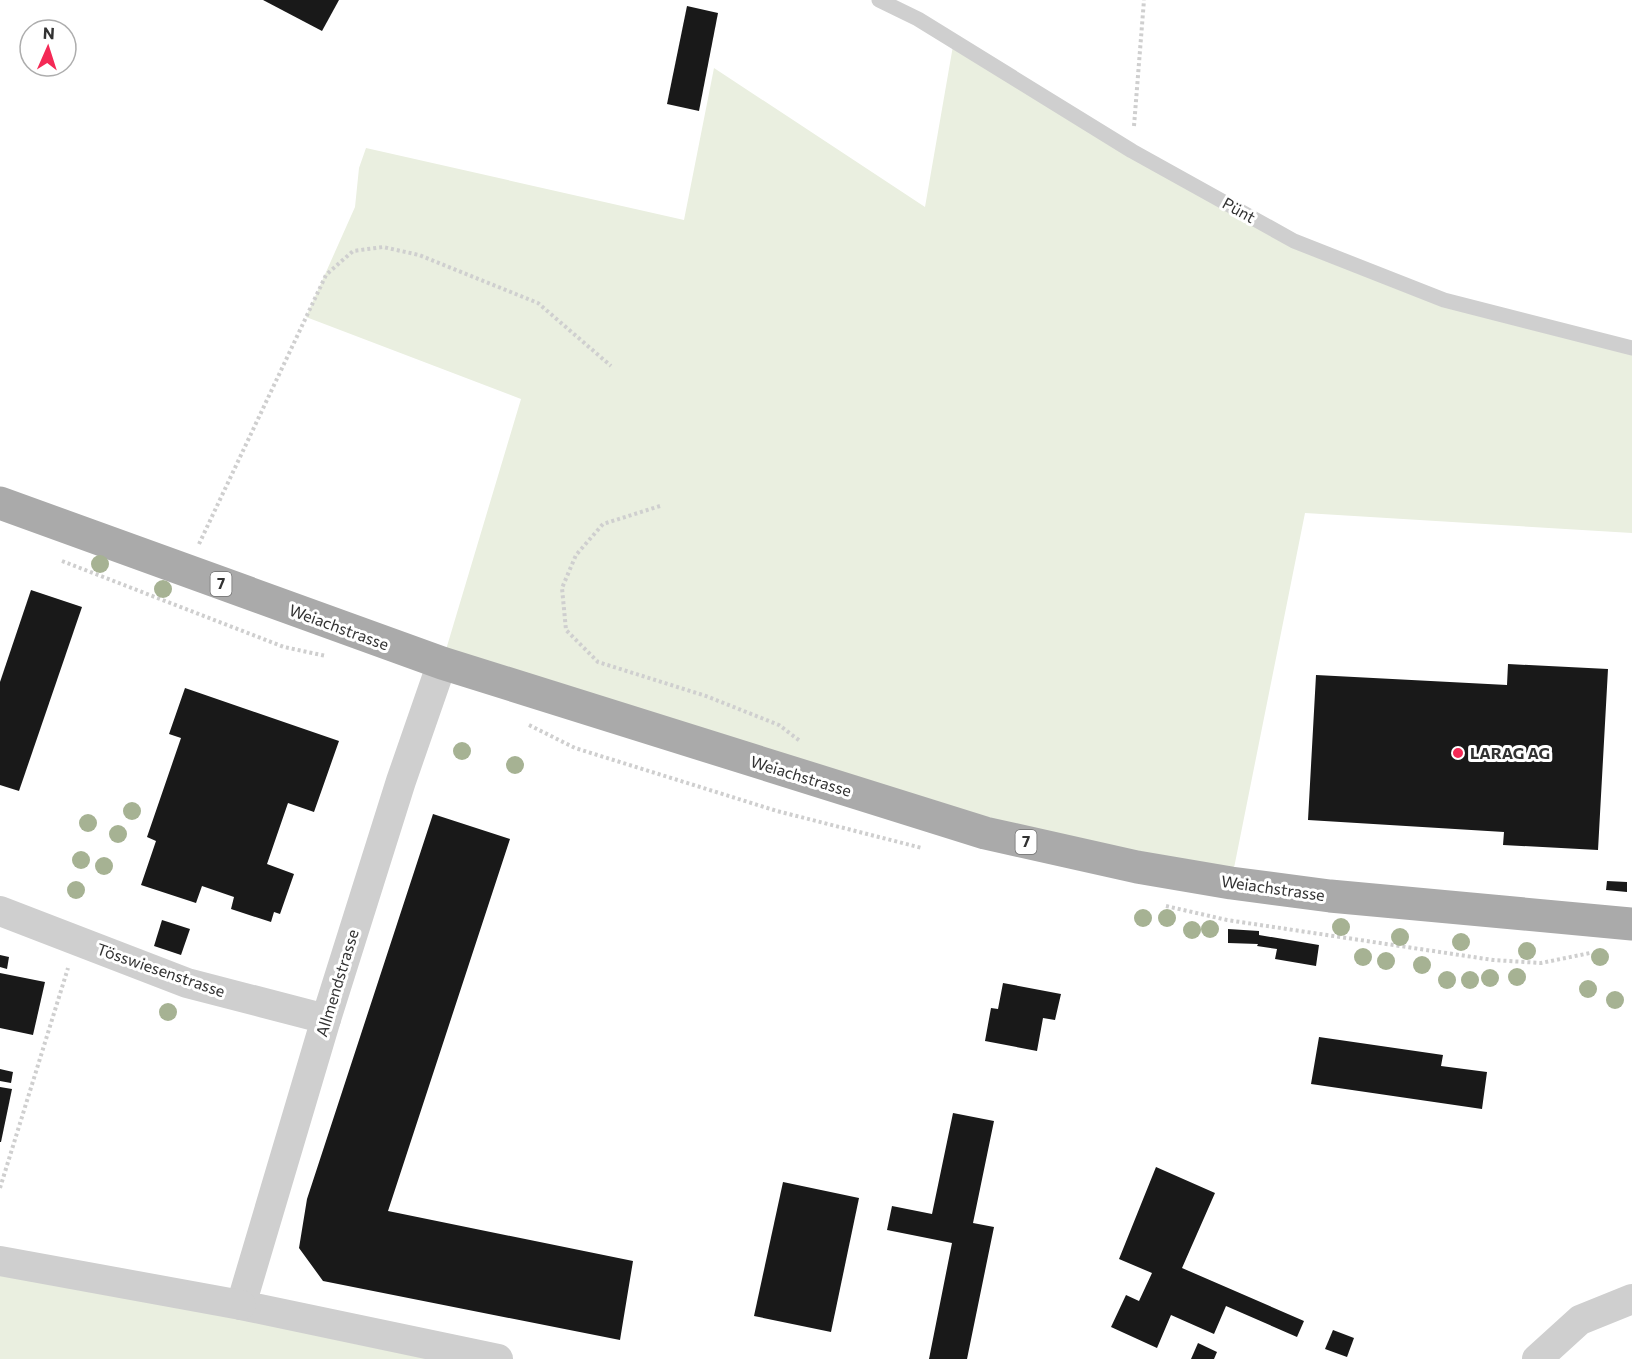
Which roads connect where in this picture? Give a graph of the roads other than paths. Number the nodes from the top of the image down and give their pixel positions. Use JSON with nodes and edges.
{"nodes":[{"id":1,"x":879,"y":0,"type":"edge"},
{"id":2,"x":1632,"y":348,"type":"edge"},
{"id":3,"x":0,"y":503,"type":"edge"},
{"id":4,"x":442,"y":663,"type":"junction"},
{"id":5,"x":0,"y":911,"type":"edge"},
{"id":6,"x":1632,"y":924,"type":"edge"},
{"id":7,"x":326,"y":1019,"type":"junction"},
{"id":8,"x":0,"y":1261,"type":"edge"},
{"id":9,"x":1632,"y":1299,"type":"edge"},
{"id":10,"x":242,"y":1305,"type":"junction"},
{"id":11,"x":498,"y":1359,"type":"edge"},
{"id":12,"x":1537,"y":1359,"type":"edge"}],
"edges":[{"from":1,"to":2,"type":"lane","name":"Pünt"},
{"from":3,"to":4,"type":"main road","name":"Weiachstrasse","number":"7"},
{"from":4,"to":6,"type":"main road","name":"Weiachstrasse","number":"7"},
{"from":4,"to":7,"type":"street","name":"Allmendstrasse"},
{"from":5,"to":7,"type":"street","name":"Tösswiesenstrasse"},
{"from":7,"to":10,"type":"street","name":"Allmendstrasse"},
{"from":8,"to":10,"type":"street"},
{"from":9,"to":12,"type":"street"},
{"from":10,"to":11,"type":"street"}]}
